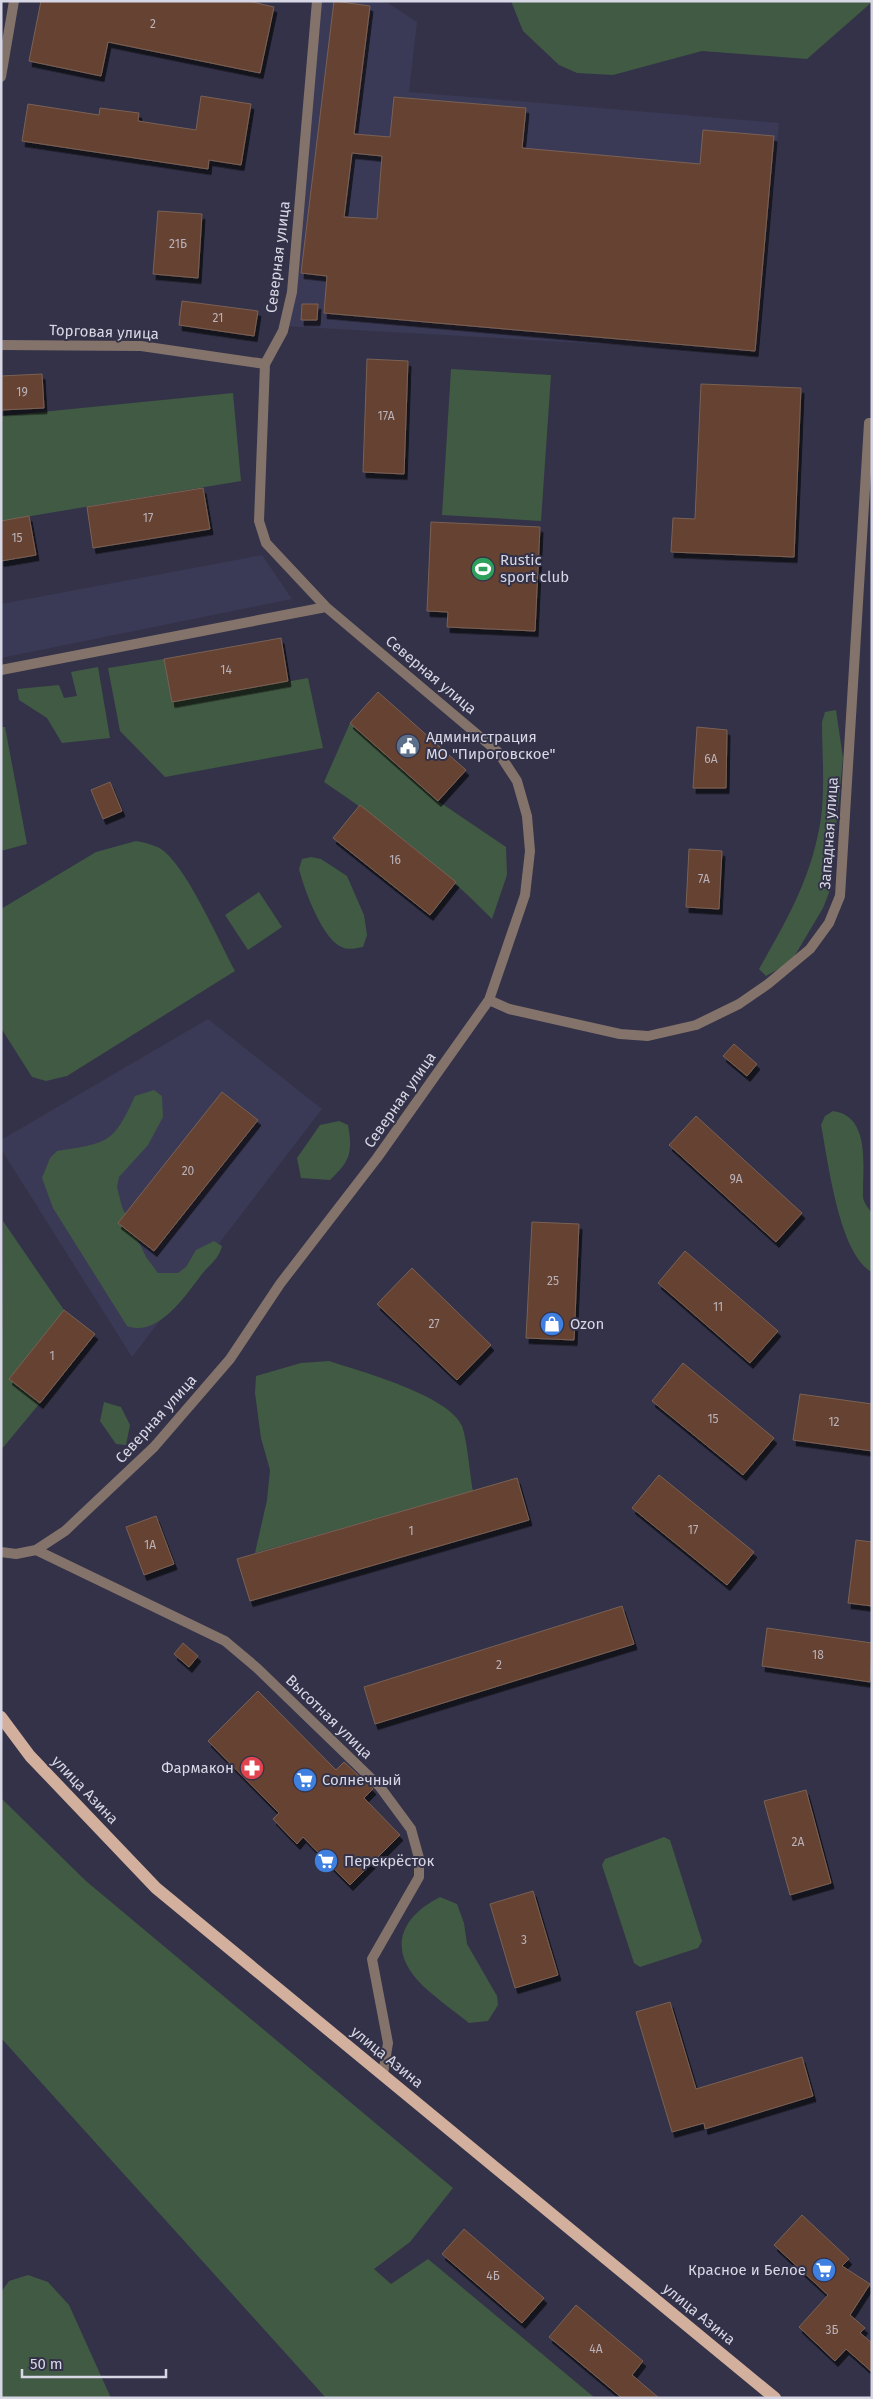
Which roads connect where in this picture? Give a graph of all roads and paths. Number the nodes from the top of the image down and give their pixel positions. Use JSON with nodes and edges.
{"nodes":[{"id":1,"x":14,"y":1,"type":"edge"},
{"id":2,"x":317,"y":1,"type":"edge"},
{"id":3,"x":1,"y":77,"type":"edge"},
{"id":4,"x":1,"y":344,"type":"edge"},
{"id":5,"x":265,"y":364,"type":"junction"},
{"id":6,"x":872,"y":423,"type":"edge"},
{"id":7,"x":326,"y":607,"type":"junction"},
{"id":8,"x":1,"y":670,"type":"edge"},
{"id":9,"x":489,"y":1000,"type":"junction"},
{"id":10,"x":36,"y":1550,"type":"junction"},
{"id":11,"x":1,"y":1552,"type":"edge"},
{"id":12,"x":1,"y":1717,"type":"edge"},
{"id":13,"x":383,"y":2074,"type":"junction"},
{"id":14,"x":775,"y":2398,"type":"edge"}],
"edges":[{"from":1,"to":3,"type":"street"},
{"from":2,"to":5,"type":"street","name":"Северная улица"},
{"from":4,"to":5,"type":"street","name":"Торговая улица"},
{"from":5,"to":7,"type":"street","name":"Северная улица"},
{"from":6,"to":9,"type":"street","name":"Западная улица"},
{"from":7,"to":8,"type":"street"},
{"from":7,"to":9,"type":"street","name":"Северная улица"},
{"from":9,"to":10,"type":"street","name":"Северная улица"},
{"from":10,"to":11,"type":"street","name":"Северная улица"},
{"from":10,"to":13,"type":"street","name":"Высотная улица"},
{"from":12,"to":13,"type":"main road","name":"улица Азина"},
{"from":13,"to":14,"type":"main road","name":"улица Азина"}]}
